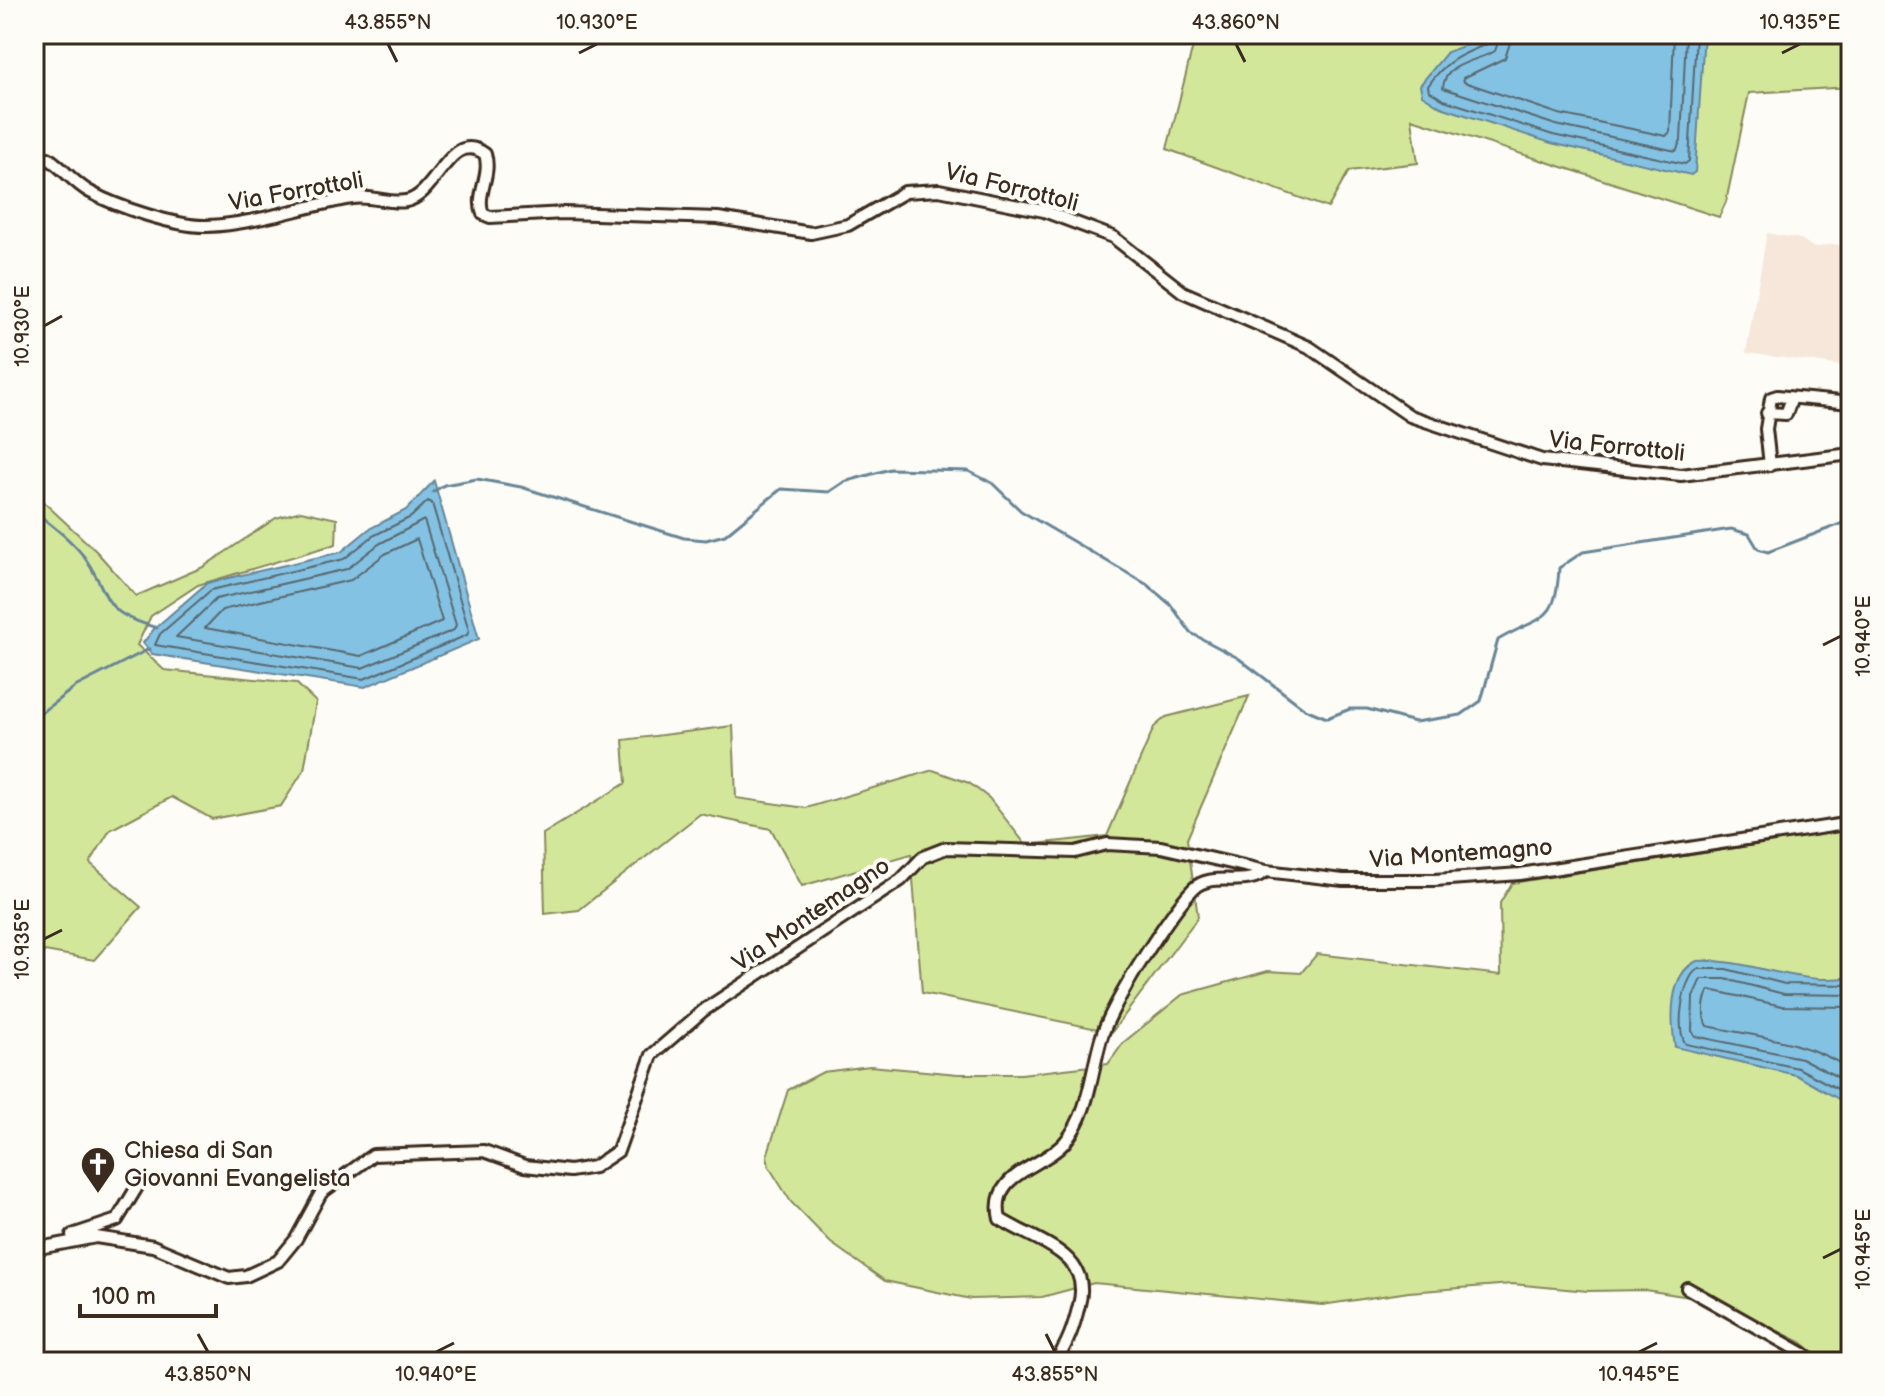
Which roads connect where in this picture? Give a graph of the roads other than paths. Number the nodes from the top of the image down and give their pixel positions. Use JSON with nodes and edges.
{"nodes":[{"id":1,"x":34,"y":158,"type":"edge"},
{"id":2,"x":1792,"y":398,"type":"junction"},
{"id":3,"x":1851,"y":403,"type":"edge"},
{"id":4,"x":1767,"y":413,"type":"junction"},
{"id":5,"x":1851,"y":454,"type":"edge"},
{"id":6,"x":1770,"y":465,"type":"junction"},
{"id":7,"x":1851,"y":823,"type":"edge"},
{"id":8,"x":1266,"y":871,"type":"junction"},
{"id":9,"x":137,"y":1187,"type":"dead end"},
{"id":10,"x":39,"y":1247,"type":"edge"},
{"id":11,"x":1687,"y":1288,"type":"dead end"},
{"id":12,"x":1055,"y":1362,"type":"edge"},
{"id":13,"x":1810,"y":1362,"type":"edge"}],
"edges":[{"from":1,"to":6,"type":"street","name":"Via Forrottoli"},
{"from":2,"to":3,"type":"street"},
{"from":2,"to":4,"type":"street"},
{"from":2,"to":4,"type":"street"},
{"from":4,"to":6,"type":"street"},
{"from":5,"to":6,"type":"street","name":"Via Forrottoli"},
{"from":7,"to":8,"type":"street","name":"Via Montemagno"},
{"from":8,"to":10,"type":"street","name":"Via Montemagno"},
{"from":8,"to":12,"type":"street"},
{"from":9,"to":10,"type":"street"},
{"from":11,"to":13,"type":"street"}]}
